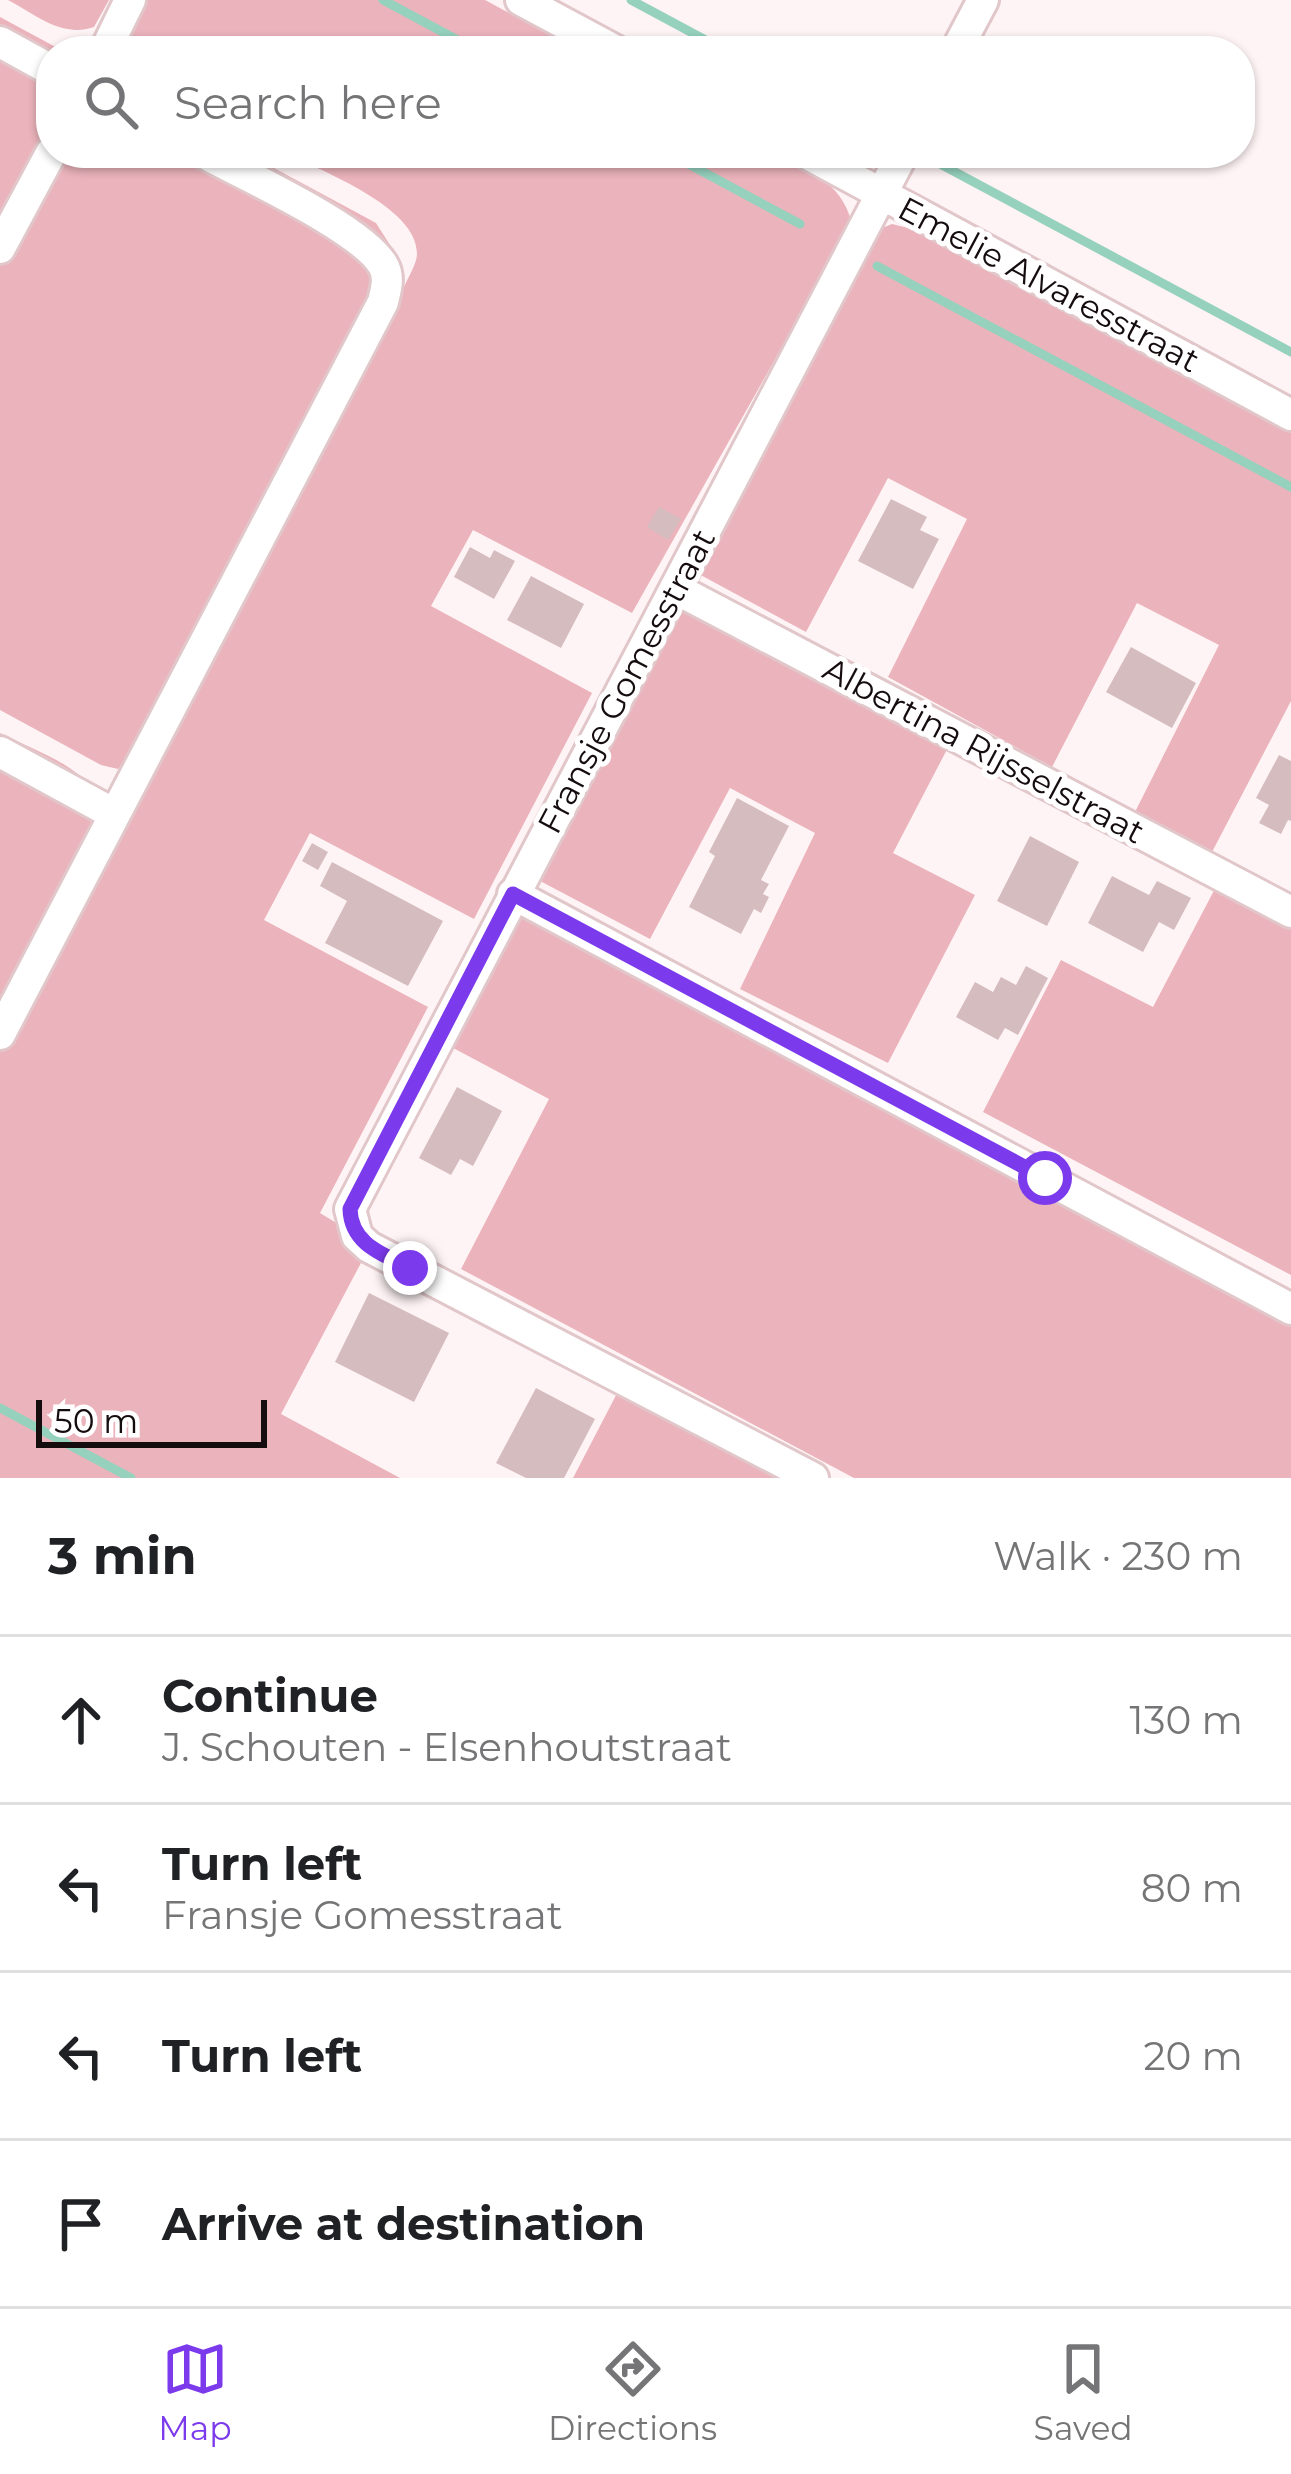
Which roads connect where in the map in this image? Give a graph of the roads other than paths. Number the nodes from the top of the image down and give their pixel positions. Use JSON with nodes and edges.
{"nodes":[{"id":1,"x":130,"y":0,"type":"edge"},
{"id":2,"x":521,"y":0,"type":"edge"},
{"id":3,"x":983,"y":0,"type":"edge"},
{"id":4,"x":112,"y":36,"type":"edge"},
{"id":5,"x":588,"y":36,"type":"edge"},
{"id":6,"x":964,"y":36,"type":"edge"},
{"id":7,"x":0,"y":42,"type":"edge"},
{"id":8,"x":36,"y":62,"type":"edge"},
{"id":9,"x":43,"y":168,"type":"edge"},
{"id":10,"x":231,"y":168,"type":"edge"},
{"id":11,"x":833,"y":168,"type":"edge"},
{"id":12,"x":895,"y":168,"type":"edge"},
{"id":13,"x":881,"y":194,"type":"junction"},
{"id":14,"x":0,"y":248,"type":"edge"},
{"id":15,"x":1291,"y":415,"type":"edge"},
{"id":16,"x":676,"y":589,"type":"junction"},
{"id":17,"x":0,"y":752,"type":"edge"},
{"id":18,"x":114,"y":814,"type":"junction"},
{"id":19,"x":513,"y":894,"type":"junction"},
{"id":20,"x":1291,"y":912,"type":"edge"},
{"id":21,"x":0,"y":1034,"type":"edge"},
{"id":22,"x":1291,"y":1309,"type":"edge"},
{"id":23,"x":813,"y":1478,"type":"edge"}],
"edges":[{"from":1,"to":4,"type":"street"},
{"from":2,"to":5,"type":"street"},
{"from":3,"to":6,"type":"street"},
{"from":7,"to":8,"type":"street"},
{"from":9,"to":14,"type":"street"},
{"from":10,"to":18,"type":"street"},
{"from":11,"to":13,"type":"street","name":"Emelie Alvaresstraat"},
{"from":12,"to":13,"type":"street","name":"Fransje Gomesstraat"},
{"from":13,"to":15,"type":"street","name":"Emelie Alvaresstraat"},
{"from":13,"to":16,"type":"street","name":"Fransje Gomesstraat"},
{"from":16,"to":19,"type":"street","name":"Fransje Gomesstraat"},
{"from":16,"to":20,"type":"street","name":"Albertina Rijsselstraat"},
{"from":17,"to":18,"type":"street"},
{"from":18,"to":21,"type":"street"},
{"from":19,"to":22,"type":"street"},
{"from":19,"to":23,"type":"street","name":"Fransje Gomesstraat"}]}
